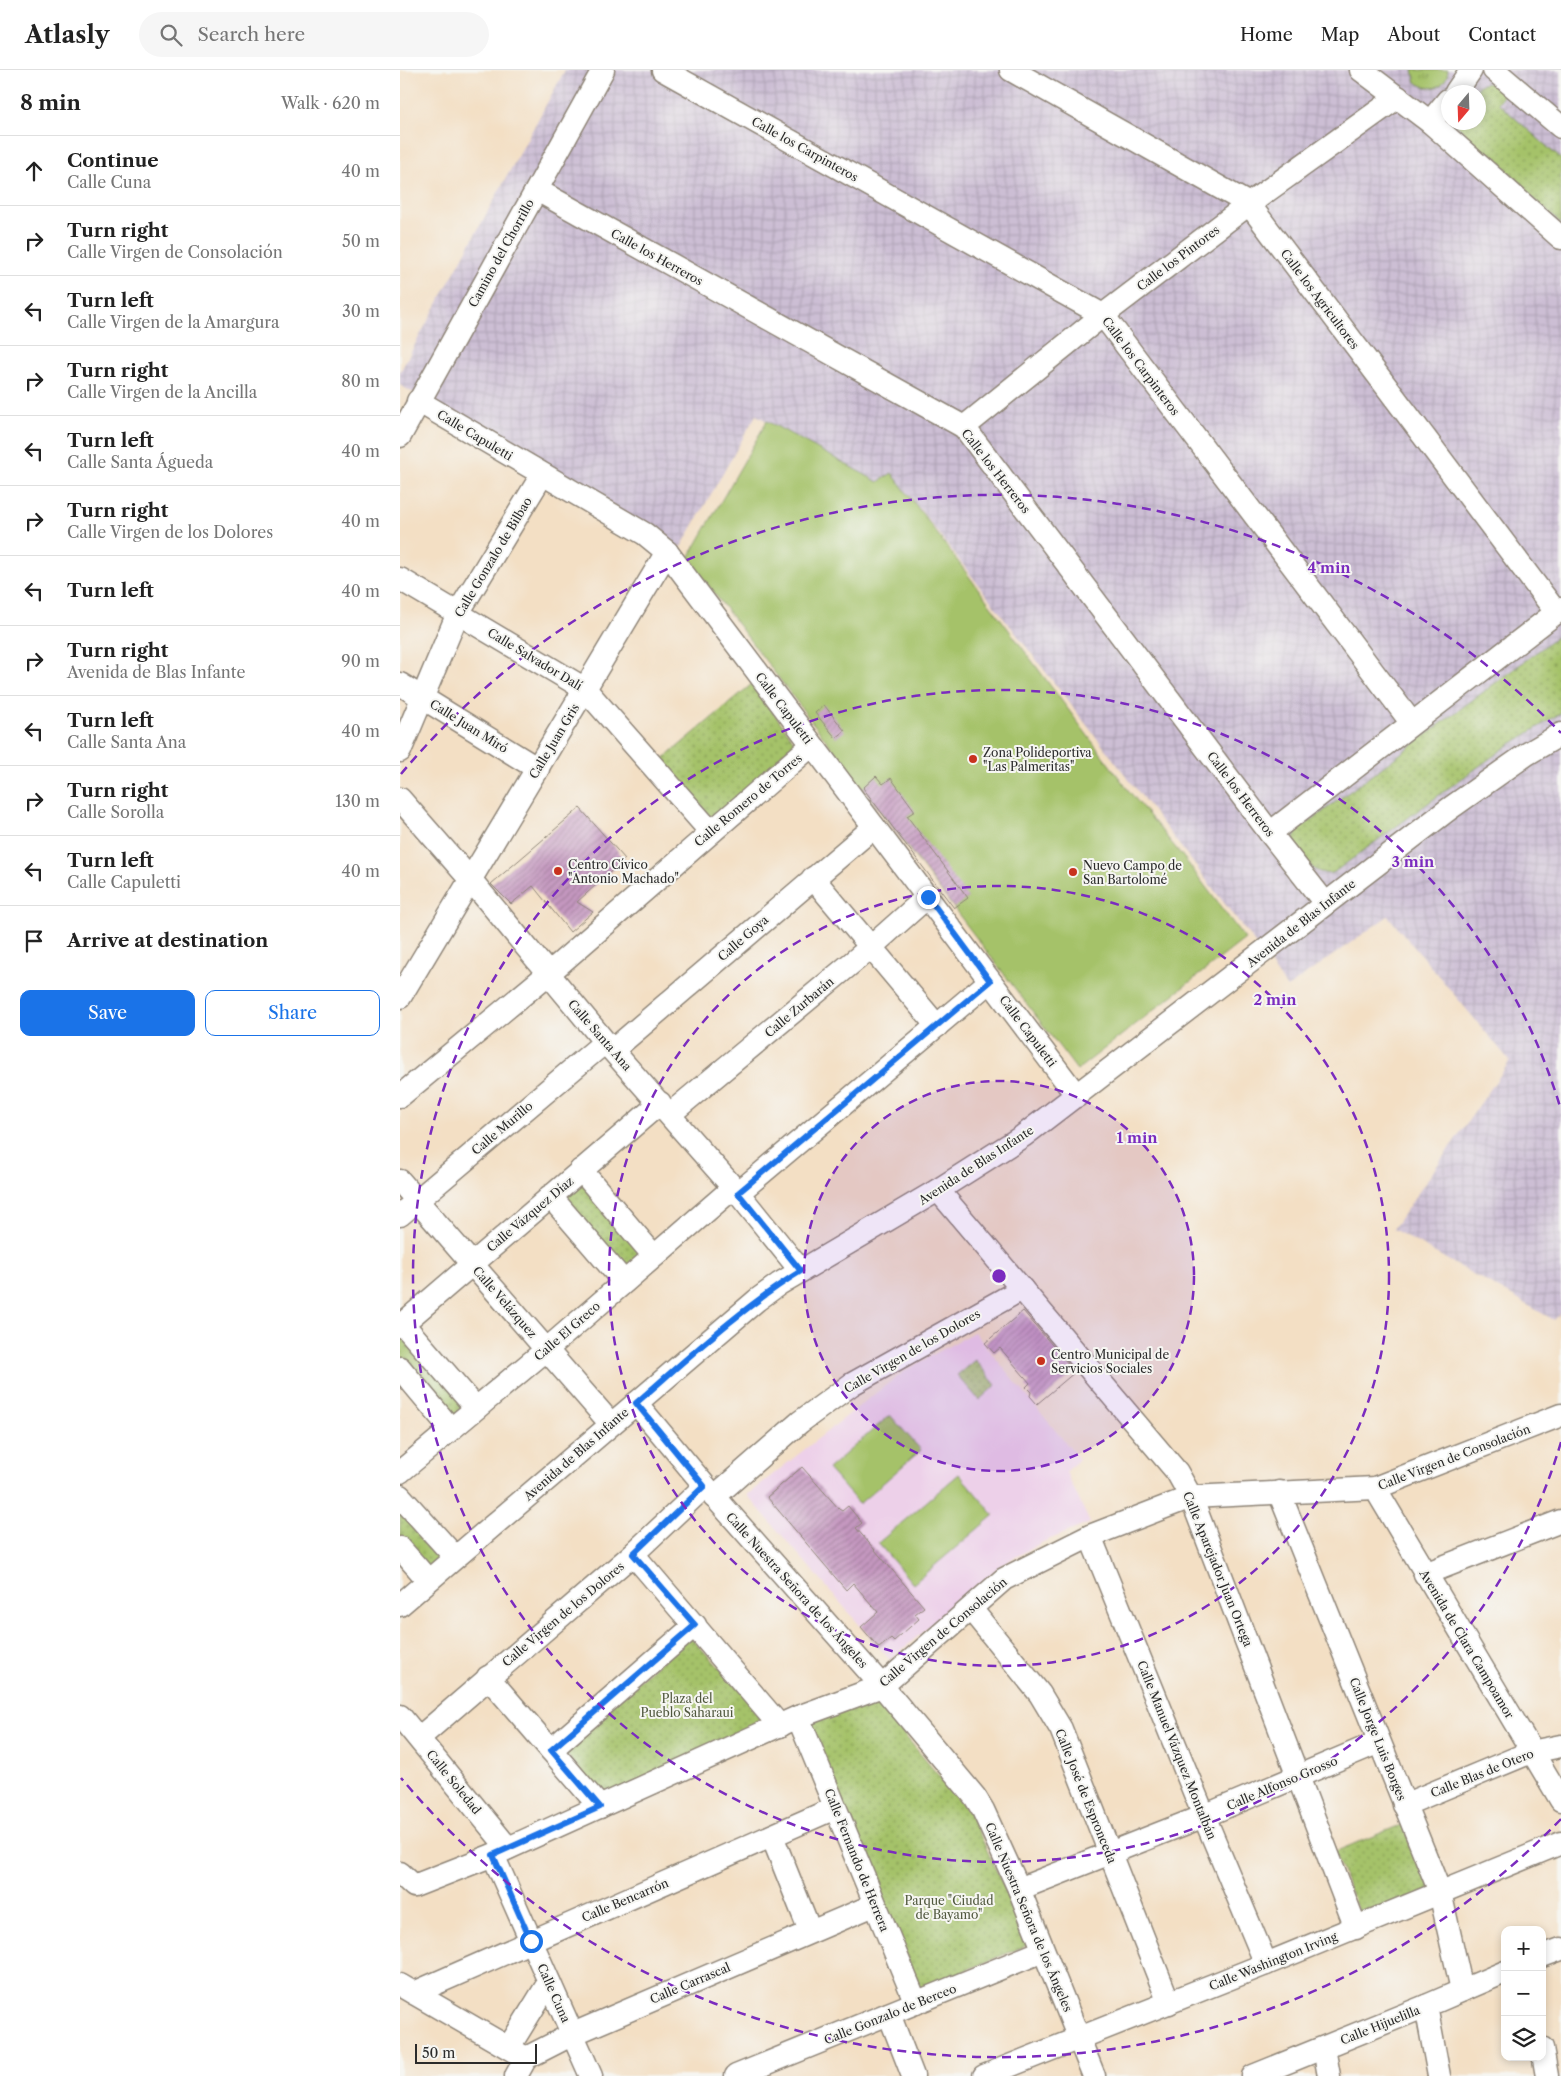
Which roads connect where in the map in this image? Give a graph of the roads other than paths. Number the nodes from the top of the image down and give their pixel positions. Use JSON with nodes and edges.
{"nodes":[{"id":1,"x":603,"y":70,"type":"edge"},
{"id":2,"x":663,"y":70,"type":"edge"},
{"id":3,"x":1011,"y":70,"type":"edge"},
{"id":4,"x":1361,"y":70,"type":"edge"},
{"id":5,"x":1471,"y":70,"type":"edge"},
{"id":6,"x":1494,"y":70,"type":"edge"},
{"id":7,"x":1390,"y":84,"type":"edge"},
{"id":8,"x":1461,"y":85,"type":"edge"},
{"id":9,"x":1441,"y":109,"type":"edge"},
{"id":10,"x":1430,"y":122,"type":"junction"},
{"id":11,"x":1561,"y":127,"type":"edge"},
{"id":12,"x":537,"y":190,"type":"junction"},
{"id":13,"x":1249,"y":204,"type":"junction"},
{"id":14,"x":1561,"y":238,"type":"edge"},
{"id":15,"x":1103,"y":315,"type":"junction"},
{"id":16,"x":418,"y":401,"type":"junction"},
{"id":17,"x":964,"y":427,"type":"junction"},
{"id":18,"x":400,"y":436,"type":"edge"},
{"id":19,"x":542,"y":475,"type":"junction"},
{"id":20,"x":667,"y":552,"type":"junction"},
{"id":21,"x":400,"y":579,"type":"edge"},
{"id":22,"x":1559,"y":610,"type":"edge"},
{"id":23,"x":458,"y":613,"type":"junction"},
{"id":24,"x":400,"y":684,"type":"edge"},
{"id":25,"x":585,"y":689,"type":"junction"},
{"id":26,"x":424,"y":698,"type":"junction"},
{"id":27,"x":1411,"y":722,"type":"junction"},
{"id":28,"x":1561,"y":734,"type":"edge"},
{"id":29,"x":812,"y":745,"type":"junction"},
{"id":30,"x":400,"y":751,"type":"edge"},
{"id":31,"x":538,"y":769,"type":"junction"},
{"id":32,"x":400,"y":799,"type":"edge"},
{"id":33,"x":874,"y":827,"type":"junction"},
{"id":34,"x":710,"y":831,"type":"junction"},
{"id":35,"x":1270,"y":833,"type":"junction"},
{"id":36,"x":813,"y":878,"type":"junction"},
{"id":37,"x":470,"y":879,"type":"junction"},
{"id":38,"x":928,"y":897,"type":"junction"},
{"id":39,"x":1325,"y":903,"type":"junction"},
{"id":40,"x":871,"y":947,"type":"junction"},
{"id":41,"x":548,"y":974,"type":"junction"},
{"id":42,"x":990,"y":981,"type":"junction"},
{"id":43,"x":400,"y":997,"type":"edge"},
{"id":44,"x":937,"y":1026,"type":"junction"},
{"id":45,"x":609,"y":1046,"type":"junction"},
{"id":46,"x":400,"y":1096,"type":"edge"},
{"id":47,"x":1076,"y":1096,"type":"junction"},
{"id":48,"x":665,"y":1108,"type":"junction"},
{"id":49,"x":581,"y":1170,"type":"junction"},
{"id":50,"x":400,"y":1181,"type":"edge"},
{"id":51,"x":736,"y":1190,"type":"junction"},
{"id":52,"x":938,"y":1190,"type":"junction"},
{"id":53,"x":550,"y":1196,"type":"junction"},
{"id":54,"x":408,"y":1207,"type":"edge"},
{"id":55,"x":654,"y":1256,"type":"junction"},
{"id":56,"x":472,"y":1263,"type":"junction"},
{"id":57,"x":801,"y":1271,"type":"junction"},
{"id":58,"x":624,"y":1282,"type":"junction"},
{"id":59,"x":1022,"y":1289,"type":"junction"},
{"id":60,"x":401,"y":1325,"type":"edge"},
{"id":61,"x":546,"y":1350,"type":"junction"},
{"id":62,"x":400,"y":1368,"type":"edge"},
{"id":63,"x":636,"y":1403,"type":"junction"},
{"id":64,"x":476,"y":1408,"type":"junction"},
{"id":65,"x":1561,"y":1415,"type":"edge"},
{"id":66,"x":611,"y":1424,"type":"junction"},
{"id":67,"x":451,"y":1429,"type":"junction"},
{"id":68,"x":400,"y":1472,"type":"edge"},
{"id":69,"x":1375,"y":1488,"type":"junction"},
{"id":70,"x":710,"y":1492,"type":"junction"},
{"id":71,"x":1278,"y":1492,"type":"junction"},
{"id":72,"x":400,"y":1496,"type":"edge"},
{"id":73,"x":1191,"y":1497,"type":"junction"},
{"id":74,"x":1561,"y":1521,"type":"edge"},
{"id":75,"x":1090,"y":1536,"type":"junction"},
{"id":76,"x":400,"y":1548,"type":"edge"},
{"id":77,"x":633,"y":1554,"type":"junction"},
{"id":78,"x":455,"y":1557,"type":"junction"},
{"id":79,"x":1425,"y":1574,"type":"junction"},
{"id":80,"x":428,"y":1580,"type":"junction"},
{"id":81,"x":400,"y":1604,"type":"edge"},
{"id":82,"x":971,"y":1609,"type":"junction"},
{"id":83,"x":695,"y":1625,"type":"junction"},
{"id":84,"x":488,"y":1677,"type":"junction"},
{"id":85,"x":882,"y":1686,"type":"junction"},
{"id":86,"x":400,"y":1716,"type":"edge"},
{"id":87,"x":789,"y":1721,"type":"junction"},
{"id":88,"x":419,"y":1738,"type":"junction"},
{"id":89,"x":1379,"y":1742,"type":"junction"},
{"id":90,"x":1561,"y":1746,"type":"edge"},
{"id":91,"x":551,"y":1750,"type":"junction"},
{"id":92,"x":1531,"y":1752,"type":"junction"},
{"id":93,"x":1298,"y":1775,"type":"junction"},
{"id":94,"x":1561,"y":1800,"type":"edge"},
{"id":95,"x":1404,"y":1805,"type":"junction"},
{"id":96,"x":600,"y":1807,"type":"junction"},
{"id":97,"x":835,"y":1808,"type":"junction"},
{"id":98,"x":1204,"y":1816,"type":"junction"},
{"id":99,"x":772,"y":1836,"type":"junction"},
{"id":100,"x":1561,"y":1843,"type":"edge"},
{"id":101,"x":501,"y":1851,"type":"junction"},
{"id":102,"x":1109,"y":1854,"type":"junction"},
{"id":103,"x":400,"y":1873,"type":"edge"},
{"id":104,"x":1018,"y":1889,"type":"junction"},
{"id":105,"x":1440,"y":1892,"type":"junction"},
{"id":106,"x":874,"y":1905,"type":"junction"},
{"id":107,"x":1356,"y":1928,"type":"junction"},
{"id":108,"x":810,"y":1932,"type":"junction"},
{"id":109,"x":531,"y":1941,"type":"junction"},
{"id":110,"x":1561,"y":1949,"type":"edge"},
{"id":111,"x":1044,"y":1951,"type":"junction"},
{"id":112,"x":1546,"y":1955,"type":"edge"},
{"id":113,"x":1266,"y":1964,"type":"junction"},
{"id":114,"x":1501,"y":1974,"type":"edge"},
{"id":115,"x":549,"y":1982,"type":"junction"},
{"id":116,"x":407,"y":1989,"type":"edge"},
{"id":117,"x":1462,"y":1990,"type":"junction"},
{"id":118,"x":1169,"y":2002,"type":"junction"},
{"id":119,"x":916,"y":2003,"type":"junction"},
{"id":120,"x":1426,"y":2006,"type":"junction"},
{"id":121,"x":889,"y":2014,"type":"junction"},
{"id":122,"x":573,"y":2034,"type":"junction"},
{"id":123,"x":1079,"y":2037,"type":"junction"},
{"id":124,"x":1324,"y":2048,"type":"junction"},
{"id":125,"x":517,"y":2060,"type":"edge"},
{"id":126,"x":1545,"y":2061,"type":"edge"},
{"id":127,"x":781,"y":2068,"type":"edge"},
{"id":128,"x":591,"y":2076,"type":"edge"},
{"id":129,"x":736,"y":2076,"type":"edge"},
{"id":130,"x":913,"y":2076,"type":"edge"},
{"id":131,"x":984,"y":2076,"type":"edge"},
{"id":132,"x":1094,"y":2076,"type":"edge"},
{"id":133,"x":1254,"y":2076,"type":"edge"},
{"id":134,"x":1329,"y":2076,"type":"edge"},
{"id":135,"x":1439,"y":2076,"type":"edge"},
{"id":136,"x":1548,"y":2076,"type":"edge"}],
"edges":[{"from":1,"to":12,"type":"street","name":"Camino del Chorrillo"},
{"from":2,"to":15,"type":"street","name":"Calle los Carpinteros"},
{"from":3,"to":13,"type":"street","name":"Calle los Agricultores"},
{"from":4,"to":7,"type":"street"},
{"from":5,"to":8,"type":"street"},
{"from":6,"to":11,"type":"street"},
{"from":7,"to":10,"type":"street"},
{"from":7,"to":13,"type":"street","name":"Calle los Pintores"},
{"from":9,"to":10,"type":"street"},
{"from":10,"to":14,"type":"street"},
{"from":12,"to":16,"type":"street","name":"Camino del Chorrillo"},
{"from":12,"to":17,"type":"street","name":"Calle los Herreros"},
{"from":13,"to":15,"type":"street","name":"Calle los Pintores"},
{"from":13,"to":22,"type":"street","name":"Calle los Agricultores"},
{"from":15,"to":17,"type":"street","name":"Calle los Pintores"},
{"from":15,"to":27,"type":"street","name":"Calle los Carpinteros"},
{"from":16,"to":18,"type":"street","name":"Camino del Chorrillo"},
{"from":16,"to":19,"type":"street","name":"Calle Capuletti"},
{"from":17,"to":35,"type":"street","name":"Calle los Herreros"},
{"from":19,"to":20,"type":"street","name":"Calle Capuletti"},
{"from":19,"to":23,"type":"street","name":"Calle Gonzalo de Bilbao"},
{"from":20,"to":25,"type":"street","name":"Calle Juan Gris"},
{"from":20,"to":29,"type":"street","name":"Calle Capuletti"},
{"from":21,"to":23,"type":"street","name":"Calle Salvador Dalí"},
{"from":22,"to":27,"type":"street"},
{"from":23,"to":25,"type":"street","name":"Calle Salvador Dalí"},
{"from":23,"to":26,"type":"street","name":"Calle Gonzalo de Bilbao"},
{"from":24,"to":26,"type":"street","name":"Calle Juan Miró"},
{"from":25,"to":31,"type":"street","name":"Calle Juan Gris"},
{"from":25,"to":34,"type":"street","name":"Calle Salvador Dalí"},
{"from":26,"to":30,"type":"street","name":"Calle Gonzalo de Bilbao"},
{"from":26,"to":31,"type":"street","name":"Calle Juan Miró"},
{"from":27,"to":35,"type":"street"},
{"from":28,"to":39,"type":"street","name":"Avenida de Blas Infante"},
{"from":29,"to":33,"type":"street","name":"Calle Capuletti"},
{"from":29,"to":34,"type":"street","name":"Calle Romero de Torres"},
{"from":31,"to":37,"type":"street","name":"Calle Juan Gris"},
{"from":32,"to":37,"type":"street","name":"Calle Santa Ana"},
{"from":33,"to":36,"type":"street","name":"Calle Goya"},
{"from":33,"to":38,"type":"street","name":"Calle Capuletti"},
{"from":34,"to":41,"type":"street","name":"Calle Romero de Torres"},
{"from":35,"to":39,"type":"street","name":"Calle los Herreros"},
{"from":36,"to":40,"type":"street"},
{"from":36,"to":45,"type":"street","name":"Calle Goya"},
{"from":37,"to":41,"type":"street","name":"Calle Santa Ana"},
{"from":37,"to":43,"type":"street","name":"Calle Juan Gris"},
{"from":38,"to":40,"type":"street","name":"Calle Zurbarán"},
{"from":38,"to":42,"type":"street","name":"Calle Capuletti"},
{"from":39,"to":47,"type":"street","name":"Avenida de Blas Infante"},
{"from":40,"to":44,"type":"street"},
{"from":40,"to":48,"type":"street","name":"Calle Zurbarán"},
{"from":41,"to":45,"type":"street","name":"Calle Santa Ana"},
{"from":41,"to":46,"type":"street","name":"Calle Romero de Torres"},
{"from":42,"to":44,"type":"street","name":"Calle El Greco"},
{"from":42,"to":47,"type":"street","name":"Calle Capuletti"},
{"from":44,"to":51,"type":"street","name":"Calle El Greco"},
{"from":45,"to":48,"type":"street","name":"Calle Santa Ana"},
{"from":45,"to":54,"type":"street","name":"Calle Murillo"},
{"from":47,"to":52,"type":"street","name":"Avenida de Blas Infante"},
{"from":48,"to":49,"type":"street","name":"Calle Vázquez Díaz"},
{"from":48,"to":51,"type":"street","name":"Calle Santa Ana"},
{"from":49,"to":53,"type":"street","name":"Calle Vázquez Díaz"},
{"from":49,"to":55,"type":"street"},
{"from":50,"to":54,"type":"street","name":"Calle Velázquez"},
{"from":51,"to":55,"type":"street","name":"Calle El Greco"},
{"from":51,"to":57,"type":"street","name":"Calle Santa Ana"},
{"from":52,"to":57,"type":"street","name":"Avenida de Blas Infante"},
{"from":52,"to":59,"type":"street","name":"Calle Aparejador Juan Ortega"},
{"from":53,"to":56,"type":"street","name":"Calle Vázquez Díaz"},
{"from":53,"to":58,"type":"street"},
{"from":54,"to":56,"type":"street","name":"Calle Velázquez"},
{"from":55,"to":58,"type":"street","name":"Calle El Greco"},
{"from":56,"to":60,"type":"street","name":"Calle Vázquez Díaz"},
{"from":56,"to":61,"type":"street","name":"Calle Velázquez"},
{"from":57,"to":63,"type":"street","name":"Avenida de Blas Infante"},
{"from":58,"to":61,"type":"street","name":"Calle El Greco"},
{"from":59,"to":70,"type":"street","name":"Calle Virgen de los Dolores"},
{"from":59,"to":73,"type":"street","name":"Calle Aparejador Juan Ortega"},
{"from":60,"to":64,"type":"street"},
{"from":61,"to":64,"type":"street","name":"Calle El Greco"},
{"from":61,"to":66,"type":"street","name":"Calle Velázquez"},
{"from":62,"to":67,"type":"street"},
{"from":63,"to":66,"type":"street","name":"Avenida de Blas Infante"},
{"from":63,"to":70,"type":"street","name":"Calle Nuestra Señora de los Ángeles"},
{"from":64,"to":67,"type":"street","name":"Calle El Greco"},
{"from":65,"to":69,"type":"street","name":"Calle Virgen de Consolación"},
{"from":66,"to":78,"type":"street","name":"Avenida de Blas Infante"},
{"from":67,"to":68,"type":"street","name":"Calle El Greco"},
{"from":69,"to":71,"type":"street","name":"Calle Virgen de Consolación"},
{"from":69,"to":79,"type":"street","name":"Avenida de Clara Campoamor"},
{"from":70,"to":77,"type":"street","name":"Calle Virgen de los Dolores"},
{"from":70,"to":85,"type":"street","name":"Calle Nuestra Señora de los Ángeles"},
{"from":71,"to":73,"type":"street","name":"Calle Virgen de Consolación"},
{"from":71,"to":89,"type":"street","name":"Calle Jorge Luis Borges"},
{"from":72,"to":78,"type":"street"},
{"from":73,"to":75,"type":"street","name":"Calle Virgen de Consolación"},
{"from":73,"to":93,"type":"street","name":"Calle Aparejador Juan Ortega"},
{"from":74,"to":79,"type":"street"},
{"from":75,"to":82,"type":"street","name":"Calle Virgen de Consolación"},
{"from":75,"to":98,"type":"street","name":"Calle Manuel Vázquez Montalbán"},
{"from":76,"to":80,"type":"street"},
{"from":77,"to":83,"type":"street","name":"Calle Fernando de Herrera"},
{"from":77,"to":84,"type":"street","name":"Calle Virgen de los Dolores"},
{"from":78,"to":80,"type":"street","name":"Avenida de Blas Infante"},
{"from":79,"to":92,"type":"street","name":"Avenida de Clara Campoamor"},
{"from":80,"to":81,"type":"street","name":"Avenida de Blas Infante"},
{"from":82,"to":85,"type":"street","name":"Calle Virgen de Consolación"},
{"from":82,"to":102,"type":"street","name":"Calle José de Espronceda"},
{"from":83,"to":87,"type":"street","name":"Calle Fernando de Herrera"},
{"from":83,"to":91,"type":"street"},
{"from":84,"to":88,"type":"street","name":"Calle Virgen de los Dolores"},
{"from":84,"to":91,"type":"street"},
{"from":85,"to":87,"type":"street","name":"Calle Virgen de Consolación"},
{"from":85,"to":104,"type":"street","name":"Calle Nuestra Señora de los Ángeles"},
{"from":86,"to":88,"type":"street","name":"Calle Soledad"},
{"from":87,"to":96,"type":"street","name":"Calle Virgen de Consolación"},
{"from":87,"to":97,"type":"street","name":"Calle Fernando de Herrera"},
{"from":88,"to":101,"type":"street","name":"Calle Soledad"},
{"from":89,"to":93,"type":"street","name":"Calle Alfonso Grosso"},
{"from":89,"to":95,"type":"street","name":"Calle Jorge Luis Borges"},
{"from":90,"to":92,"type":"street","name":"Calle Blas de Otero"},
{"from":91,"to":96,"type":"street"},
{"from":92,"to":94,"type":"street","name":"Avenida de Clara Campoamor"},
{"from":92,"to":95,"type":"street","name":"Calle Blas de Otero"},
{"from":93,"to":98,"type":"street","name":"Calle Alfonso Grosso"},
{"from":93,"to":107,"type":"street","name":"Calle Aparejador Juan Ortega"},
{"from":95,"to":105,"type":"street","name":"Calle Jorge Luis Borges"},
{"from":96,"to":101,"type":"street","name":"Calle Virgen de Consolación"},
{"from":97,"to":99,"type":"street","name":"Calle Bencarrón"},
{"from":97,"to":106,"type":"street","name":"Calle Fernando de Herrera"},
{"from":98,"to":102,"type":"street","name":"Calle Alfonso Grosso"},
{"from":98,"to":113,"type":"street","name":"Calle Manuel Vázquez Montalbán"},
{"from":99,"to":108,"type":"street"},
{"from":99,"to":109,"type":"street","name":"Calle Bencarrón"},
{"from":100,"to":105,"type":"street","name":"Calle Washington Irving"},
{"from":101,"to":103,"type":"street","name":"Calle Virgen de Consolación"},
{"from":101,"to":109,"type":"street","name":"Calle Cuna"},
{"from":102,"to":104,"type":"street","name":"Calle Alfonso Grosso"},
{"from":102,"to":118,"type":"street","name":"Calle José de Espronceda"},
{"from":104,"to":111,"type":"street","name":"Calle Nuestra Señora de los Ángeles"},
{"from":105,"to":107,"type":"street","name":"Calle Washington Irving"},
{"from":105,"to":117,"type":"street","name":"Calle Jorge Luis Borges"},
{"from":106,"to":108,"type":"street","name":"Calle Carrascal"},
{"from":106,"to":119,"type":"street","name":"Calle Fernando de Herrera"},
{"from":107,"to":113,"type":"street","name":"Calle Washington Irving"},
{"from":108,"to":122,"type":"street","name":"Calle Carrascal"},
{"from":109,"to":115,"type":"street","name":"Calle Cuna"},
{"from":109,"to":116,"type":"street","name":"Calle Bencarrón"},
{"from":110,"to":112,"type":"street"},
{"from":111,"to":119,"type":"street","name":"Calle Gonzalo de Berceo"},
{"from":111,"to":123,"type":"street","name":"Calle Nuestra Señora de los Ángeles"},
{"from":113,"to":118,"type":"street","name":"Calle Washington Irving"},
{"from":114,"to":117,"type":"street","name":"Calle Hijuelilla"},
{"from":115,"to":122,"type":"street","name":"Calle Cuna"},
{"from":115,"to":125,"type":"street"},
{"from":116,"to":125,"type":"street"},
{"from":117,"to":120,"type":"street","name":"Calle Hijuelilla"},
{"from":118,"to":123,"type":"street","name":"Calle Washington Irving"},
{"from":119,"to":121,"type":"street","name":"Calle Gonzalo de Berceo"},
{"from":120,"to":124,"type":"street","name":"Calle Hijuelilla"},
{"from":120,"to":135,"type":"street"},
{"from":121,"to":127,"type":"street","name":"Calle Gonzalo de Berceo"},
{"from":121,"to":130,"type":"street"},
{"from":122,"to":125,"type":"street","name":"Calle Carrascal"},
{"from":122,"to":128,"type":"street","name":"Calle Cuna"},
{"from":123,"to":131,"type":"street","name":"Calle Washington Irving"},
{"from":123,"to":132,"type":"street","name":"Calle Nuestra Señora de los Ángeles"},
{"from":124,"to":133,"type":"street","name":"Calle Hijuelilla"},
{"from":124,"to":134,"type":"street"},
{"from":126,"to":136,"type":"street"},
{"from":127,"to":129,"type":"street","name":"Calle Gonzalo de Berceo"}]}
